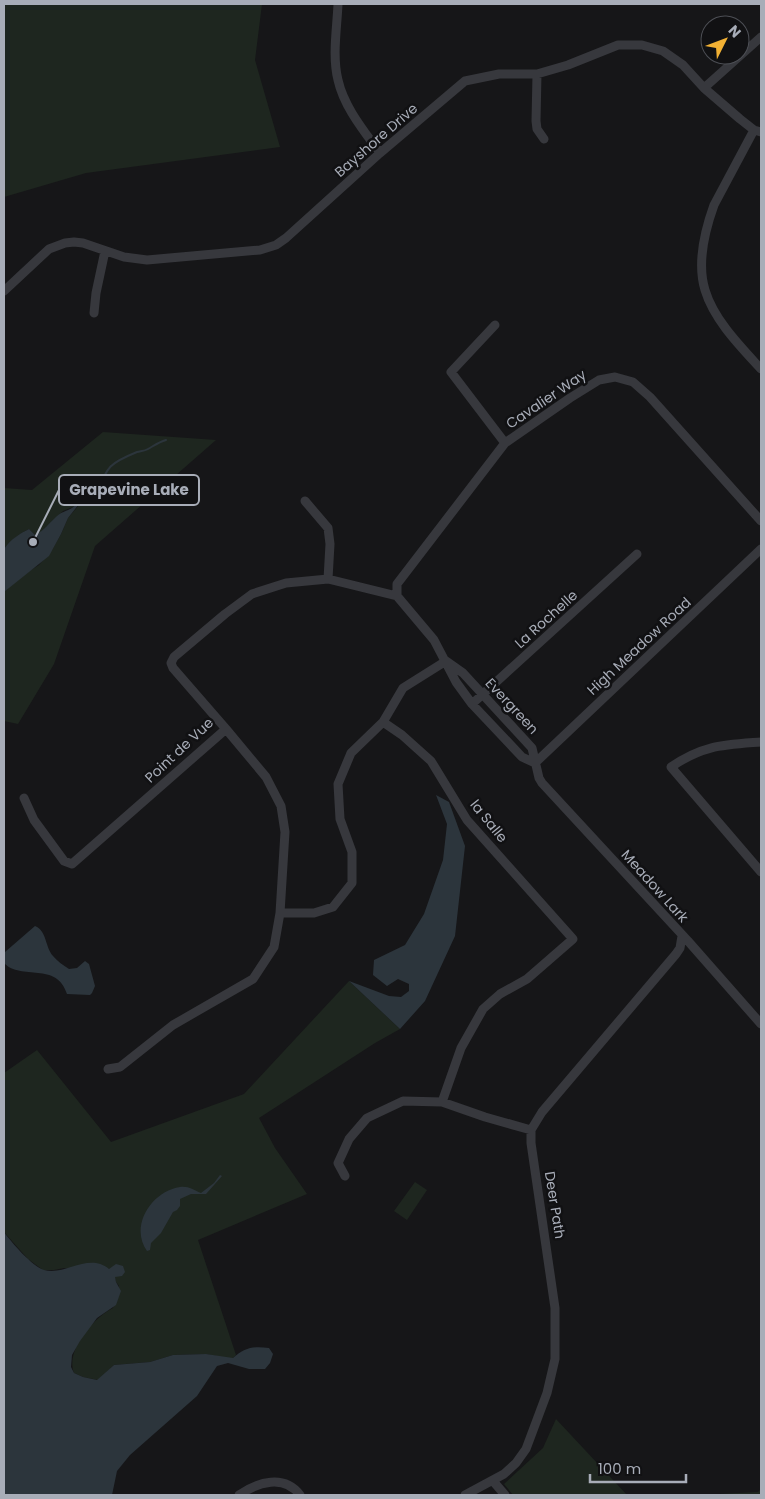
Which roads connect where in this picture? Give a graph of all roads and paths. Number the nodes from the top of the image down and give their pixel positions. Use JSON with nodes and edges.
{"nodes":[{"id":1,"x":338,"y":4,"type":"edge"},
{"id":2,"x":761,"y":37,"type":"edge"},
{"id":3,"x":537,"y":74,"type":"junction"},
{"id":4,"x":704,"y":88,"type":"junction"},
{"id":5,"x":758,"y":131,"type":"edge"},
{"id":6,"x":544,"y":140,"type":"dead end"},
{"id":7,"x":380,"y":153,"type":"junction"},
{"id":8,"x":105,"y":251,"type":"junction"},
{"id":9,"x":4,"y":290,"type":"edge"},
{"id":10,"x":94,"y":313,"type":"dead end"},
{"id":11,"x":495,"y":325,"type":"dead end"},
{"id":12,"x":761,"y":369,"type":"edge"},
{"id":13,"x":505,"y":443,"type":"junction"},
{"id":14,"x":306,"y":501,"type":"dead end"},
{"id":15,"x":761,"y":521,"type":"edge"},
{"id":16,"x":761,"y":549,"type":"edge"},
{"id":17,"x":637,"y":554,"type":"dead end"},
{"id":18,"x":328,"y":579,"type":"junction"},
{"id":19,"x":397,"y":596,"type":"junction"},
{"id":20,"x":446,"y":661,"type":"junction"},
{"id":21,"x":483,"y":695,"type":"junction"},
{"id":22,"x":472,"y":704,"type":"junction"},
{"id":23,"x":383,"y":722,"type":"junction"},
{"id":24,"x":226,"y":729,"type":"junction"},
{"id":25,"x":761,"y":742,"type":"edge"},
{"id":26,"x":535,"y":763,"type":"junction"},
{"id":27,"x":24,"y":798,"type":"dead end"},
{"id":28,"x":761,"y":872,"type":"edge"},
{"id":29,"x":280,"y":913,"type":"junction"},
{"id":30,"x":682,"y":936,"type":"junction"},
{"id":31,"x":761,"y":1024,"type":"edge"},
{"id":32,"x":108,"y":1069,"type":"dead end"},
{"id":33,"x":442,"y":1102,"type":"junction"},
{"id":34,"x":531,"y":1130,"type":"junction"},
{"id":35,"x":345,"y":1176,"type":"dead end"},
{"id":36,"x":493,"y":1481,"type":"junction"},
{"id":37,"x":239,"y":1495,"type":"edge"},
{"id":38,"x":300,"y":1495,"type":"edge"},
{"id":39,"x":465,"y":1495,"type":"edge"},
{"id":40,"x":505,"y":1495,"type":"edge"}],
"edges":[{"from":1,"to":7,"type":"street"},
{"from":2,"to":4,"type":"street"},
{"from":3,"to":4,"type":"street","name":"Bayshore Drive"},
{"from":3,"to":6,"type":"street"},
{"from":3,"to":7,"type":"street","name":"Bayshore Drive"},
{"from":4,"to":5,"type":"street","name":"Bayshore Drive"},
{"from":5,"to":12,"type":"street"},
{"from":7,"to":8,"type":"street","name":"Bayshore Drive"},
{"from":8,"to":9,"type":"street","name":"Bayshore Drive"},
{"from":8,"to":10,"type":"street"},
{"from":11,"to":13,"type":"street"},
{"from":13,"to":15,"type":"street","name":"Cavalier Way"},
{"from":13,"to":19,"type":"street","name":"Cavalier Way"},
{"from":14,"to":18,"type":"street"},
{"from":16,"to":26,"type":"street","name":"High Meadow Road"},
{"from":17,"to":21,"type":"street","name":"La Rochelle"},
{"from":18,"to":19,"type":"street","name":"Point de Vue"},
{"from":18,"to":24,"type":"street","name":"Point de Vue"},
{"from":19,"to":20,"type":"street","name":"Evergreen"},
{"from":20,"to":21,"type":"street","name":"Evergreen"},
{"from":20,"to":22,"type":"street","name":"Evergreen"},
{"from":20,"to":23,"type":"street"},
{"from":21,"to":22,"type":"street","name":"La Rochelle"},
{"from":21,"to":26,"type":"street","name":"Evergreen"},
{"from":22,"to":26,"type":"street","name":"Evergreen"},
{"from":23,"to":29,"type":"street"},
{"from":23,"to":33,"type":"street","name":"la Salle"},
{"from":24,"to":27,"type":"street","name":"Point de Vue"},
{"from":24,"to":29,"type":"street"},
{"from":25,"to":28,"type":"street"},
{"from":26,"to":30,"type":"street","name":"Meadow Lark"},
{"from":29,"to":32,"type":"street"},
{"from":30,"to":31,"type":"street","name":"Meadow Lark"},
{"from":30,"to":34,"type":"street"},
{"from":33,"to":34,"type":"street"},
{"from":33,"to":35,"type":"street"},
{"from":34,"to":36,"type":"street","name":"Deer Path"},
{"from":36,"to":39,"type":"street","name":"Deer Path"},
{"from":36,"to":40,"type":"street"},
{"from":37,"to":38,"type":"street"}]}
